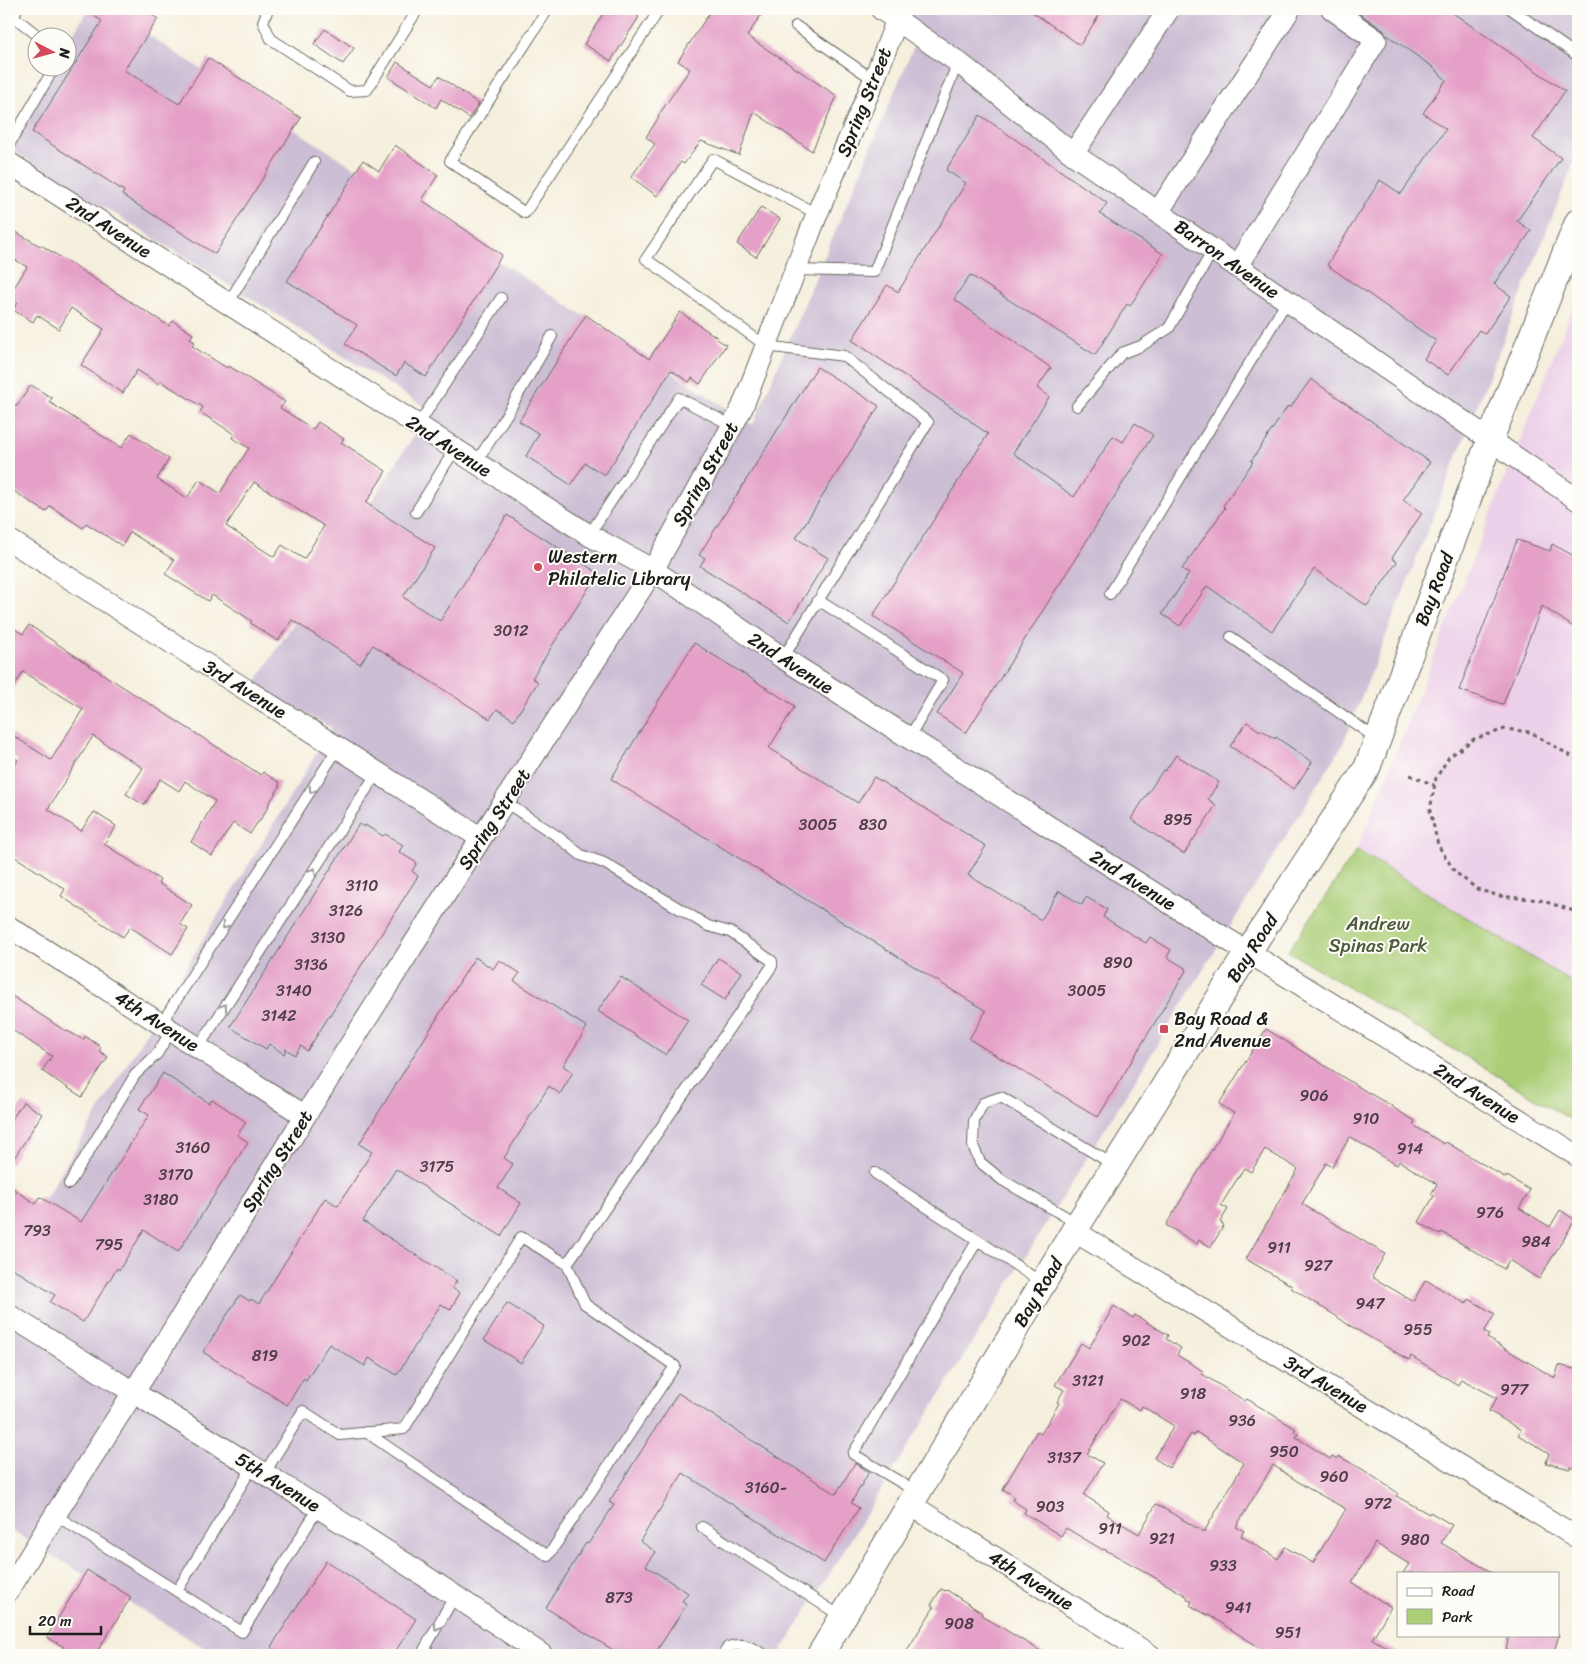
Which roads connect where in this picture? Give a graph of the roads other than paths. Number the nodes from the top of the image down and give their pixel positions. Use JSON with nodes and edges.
{"nodes":[{"id":1,"x":11,"y":9,"type":"edge"},
{"id":2,"x":268,"y":9,"type":"edge"},
{"id":3,"x":418,"y":9,"type":"edge"},
{"id":4,"x":548,"y":9,"type":"edge"},
{"id":5,"x":660,"y":9,"type":"edge"},
{"id":6,"x":1169,"y":9,"type":"edge"},
{"id":7,"x":1290,"y":9,"type":"edge"},
{"id":8,"x":1332,"y":9,"type":"edge"},
{"id":9,"x":1510,"y":9,"type":"edge"},
{"id":10,"x":894,"y":12,"type":"edge"},
{"id":11,"x":9,"y":13,"type":"edge"},
{"id":12,"x":796,"y":26,"type":"dead end"},
{"id":13,"x":28,"y":28,"type":"edge"},
{"id":14,"x":1578,"y":56,"type":"edge"},
{"id":15,"x":958,"y":62,"type":"junction"},
{"id":16,"x":48,"y":78,"type":"edge"},
{"id":17,"x":874,"y":80,"type":"junction"},
{"id":18,"x":9,"y":145,"type":"edge"},
{"id":19,"x":1073,"y":154,"type":"junction"},
{"id":20,"x":314,"y":162,"type":"dead end"},
{"id":21,"x":9,"y":163,"type":"edge"},
{"id":22,"x":1158,"y":212,"type":"junction"},
{"id":23,"x":817,"y":214,"type":"junction"},
{"id":24,"x":1575,"y":238,"type":"edge"},
{"id":25,"x":1213,"y":250,"type":"junction"},
{"id":26,"x":1237,"y":266,"type":"junction"},
{"id":27,"x":795,"y":270,"type":"junction"},
{"id":28,"x":501,"y":298,"type":"dead end"},
{"id":29,"x":1287,"y":301,"type":"junction"},
{"id":30,"x":228,"y":303,"type":"junction"},
{"id":31,"x":552,"y":336,"type":"dead end"},
{"id":32,"x":766,"y":346,"type":"junction"},
{"id":33,"x":1077,"y":406,"type":"dead end"},
{"id":34,"x":418,"y":425,"type":"junction"},
{"id":35,"x":731,"y":425,"type":"junction"},
{"id":36,"x":1490,"y":440,"type":"junction"},
{"id":37,"x":455,"y":449,"type":"junction"},
{"id":38,"x":476,"y":463,"type":"junction"},
{"id":39,"x":1578,"y":500,"type":"edge"},
{"id":40,"x":416,"y":512,"type":"dead end"},
{"id":41,"x":589,"y":535,"type":"junction"},
{"id":42,"x":9,"y":540,"type":"edge"},
{"id":43,"x":653,"y":570,"type":"junction"},
{"id":44,"x":1110,"y":594,"type":"dead end"},
{"id":45,"x":818,"y":600,"type":"junction"},
{"id":46,"x":1231,"y":636,"type":"dead end"},
{"id":47,"x":783,"y":658,"type":"junction"},
{"id":48,"x":909,"y":738,"type":"junction"},
{"id":49,"x":1378,"y":739,"type":"junction"},
{"id":50,"x":338,"y":748,"type":"junction"},
{"id":51,"x":378,"y":773,"type":"junction"},
{"id":52,"x":505,"y":802,"type":"junction"},
{"id":53,"x":481,"y":838,"type":"junction"},
{"id":54,"x":9,"y":927,"type":"edge"},
{"id":55,"x":1248,"y":952,"type":"junction"},
{"id":56,"x":166,"y":1027,"type":"junction"},
{"id":57,"x":198,"y":1048,"type":"junction"},
{"id":58,"x":305,"y":1116,"type":"junction"},
{"id":59,"x":1578,"y":1156,"type":"edge"},
{"id":60,"x":1115,"y":1165,"type":"junction"},
{"id":61,"x":875,"y":1173,"type":"dead end"},
{"id":62,"x":70,"y":1184,"type":"dead end"},
{"id":63,"x":1076,"y":1227,"type":"junction"},
{"id":64,"x":977,"y":1241,"type":"junction"},
{"id":65,"x":568,"y":1264,"type":"junction"},
{"id":66,"x":1043,"y":1283,"type":"junction"},
{"id":67,"x":9,"y":1315,"type":"edge"},
{"id":68,"x":133,"y":1392,"type":"junction"},
{"id":69,"x":366,"y":1432,"type":"junction"},
{"id":70,"x":259,"y":1470,"type":"junction"},
{"id":71,"x":914,"y":1499,"type":"junction"},
{"id":72,"x":319,"y":1507,"type":"junction"},
{"id":73,"x":55,"y":1515,"type":"junction"},
{"id":74,"x":702,"y":1527,"type":"dead end"},
{"id":75,"x":1578,"y":1538,"type":"edge"},
{"id":76,"x":9,"y":1590,"type":"edge"},
{"id":77,"x":177,"y":1591,"type":"junction"},
{"id":78,"x":455,"y":1595,"type":"junction"},
{"id":79,"x":843,"y":1618,"type":"junction"},
{"id":80,"x":434,"y":1655,"type":"edge"},
{"id":81,"x":542,"y":1655,"type":"edge"},
{"id":82,"x":723,"y":1655,"type":"edge"},
{"id":83,"x":765,"y":1655,"type":"edge"},
{"id":84,"x":820,"y":1655,"type":"edge"},
{"id":85,"x":1150,"y":1655,"type":"edge"}],
"edges":[{"from":1,"to":11,"type":"street"},
{"from":2,"to":3,"type":"lane"},
{"from":4,"to":5,"type":"lane"},
{"from":6,"to":19,"type":"street"},
{"from":7,"to":22,"type":"street"},
{"from":8,"to":26,"type":"street"},
{"from":9,"to":14,"type":"lane"},
{"from":10,"to":15,"type":"street","name":"Barron Avenue"},
{"from":10,"to":17,"type":"street","name":"Spring Street"},
{"from":11,"to":13,"type":"lane"},
{"from":12,"to":17,"type":"lane"},
{"from":15,"to":19,"type":"street","name":"Barron Avenue"},
{"from":15,"to":27,"type":"lane"},
{"from":16,"to":18,"type":"lane"},
{"from":17,"to":23,"type":"street","name":"Spring Street"},
{"from":19,"to":22,"type":"street","name":"Barron Avenue"},
{"from":20,"to":30,"type":"lane"},
{"from":21,"to":30,"type":"street","name":"2nd Avenue"},
{"from":22,"to":25,"type":"street","name":"Barron Avenue"},
{"from":23,"to":27,"type":"street","name":"Spring Street"},
{"from":23,"to":32,"type":"lane"},
{"from":24,"to":36,"type":"street","name":"Bay Road"},
{"from":25,"to":26,"type":"street","name":"Barron Avenue"},
{"from":25,"to":33,"type":"lane"},
{"from":26,"to":29,"type":"street","name":"Barron Avenue"},
{"from":27,"to":32,"type":"street","name":"Spring Street"},
{"from":28,"to":34,"type":"lane"},
{"from":29,"to":36,"type":"street","name":"Barron Avenue"},
{"from":29,"to":44,"type":"lane"},
{"from":30,"to":34,"type":"street","name":"2nd Avenue"},
{"from":31,"to":38,"type":"lane"},
{"from":32,"to":35,"type":"street","name":"Spring Street"},
{"from":32,"to":45,"type":"lane"},
{"from":34,"to":37,"type":"street","name":"2nd Avenue"},
{"from":35,"to":41,"type":"lane"},
{"from":35,"to":43,"type":"street","name":"Spring Street"},
{"from":36,"to":39,"type":"street","name":"Barron Avenue"},
{"from":36,"to":49,"type":"street","name":"Bay Road"},
{"from":37,"to":38,"type":"street","name":"2nd Avenue"},
{"from":37,"to":40,"type":"lane"},
{"from":38,"to":41,"type":"street","name":"2nd Avenue"},
{"from":41,"to":43,"type":"street","name":"2nd Avenue"},
{"from":42,"to":50,"type":"street","name":"3rd Avenue"},
{"from":43,"to":47,"type":"street","name":"2nd Avenue"},
{"from":43,"to":52,"type":"street","name":"Spring Street"},
{"from":45,"to":47,"type":"lane"},
{"from":45,"to":48,"type":"lane"},
{"from":46,"to":49,"type":"lane"},
{"from":47,"to":48,"type":"street","name":"2nd Avenue"},
{"from":48,"to":55,"type":"street","name":"2nd Avenue"},
{"from":49,"to":55,"type":"street","name":"Bay Road"},
{"from":50,"to":51,"type":"street","name":"3rd Avenue"},
{"from":50,"to":56,"type":"lane","one_way":true},
{"from":51,"to":53,"type":"street","name":"3rd Avenue"},
{"from":57,"to":51,"type":"lane","one_way":true},
{"from":52,"to":53,"type":"street","name":"Spring Street"},
{"from":52,"to":65,"type":"lane"},
{"from":53,"to":58,"type":"street","name":"Spring Street"},
{"from":54,"to":56,"type":"street","name":"4th Avenue"},
{"from":55,"to":59,"type":"street","name":"2nd Avenue"},
{"from":55,"to":60,"type":"street","name":"Bay Road"},
{"from":56,"to":57,"type":"street","name":"4th Avenue"},
{"from":56,"to":62,"type":"lane"},
{"from":57,"to":58,"type":"street","name":"4th Avenue"},
{"from":58,"to":68,"type":"street","name":"Spring Street"},
{"from":60,"to":63,"type":"street","name":"Bay Road"},
{"from":60,"to":63,"type":"lane"},
{"from":61,"to":64,"type":"lane"},
{"from":63,"to":66,"type":"street","name":"Bay Road"},
{"from":63,"to":75,"type":"street","name":"3rd Avenue"},
{"from":64,"to":66,"type":"lane"},
{"from":64,"to":71,"type":"lane"},
{"from":65,"to":69,"type":"lane"},
{"from":65,"to":69,"type":"lane"},
{"from":66,"to":71,"type":"street","name":"Bay Road"},
{"from":67,"to":68,"type":"street","name":"5th Avenue"},
{"from":68,"to":70,"type":"street","name":"5th Avenue"},
{"from":68,"to":73,"type":"street","name":"Spring Street"},
{"from":69,"to":70,"type":"lane"},
{"from":70,"to":72,"type":"street","name":"5th Avenue"},
{"from":70,"to":77,"type":"lane"},
{"from":71,"to":79,"type":"street","name":"Bay Road"},
{"from":71,"to":85,"type":"street","name":"4th Avenue"},
{"from":72,"to":77,"type":"lane"},
{"from":72,"to":78,"type":"street","name":"5th Avenue"},
{"from":73,"to":76,"type":"street","name":"Spring Street"},
{"from":73,"to":77,"type":"lane"},
{"from":74,"to":79,"type":"lane"},
{"from":78,"to":80,"type":"lane","one_way":true},
{"from":78,"to":81,"type":"street","name":"5th Avenue"},
{"from":79,"to":84,"type":"street","name":"Bay Road"},
{"from":82,"to":83,"type":"lane"}]}
